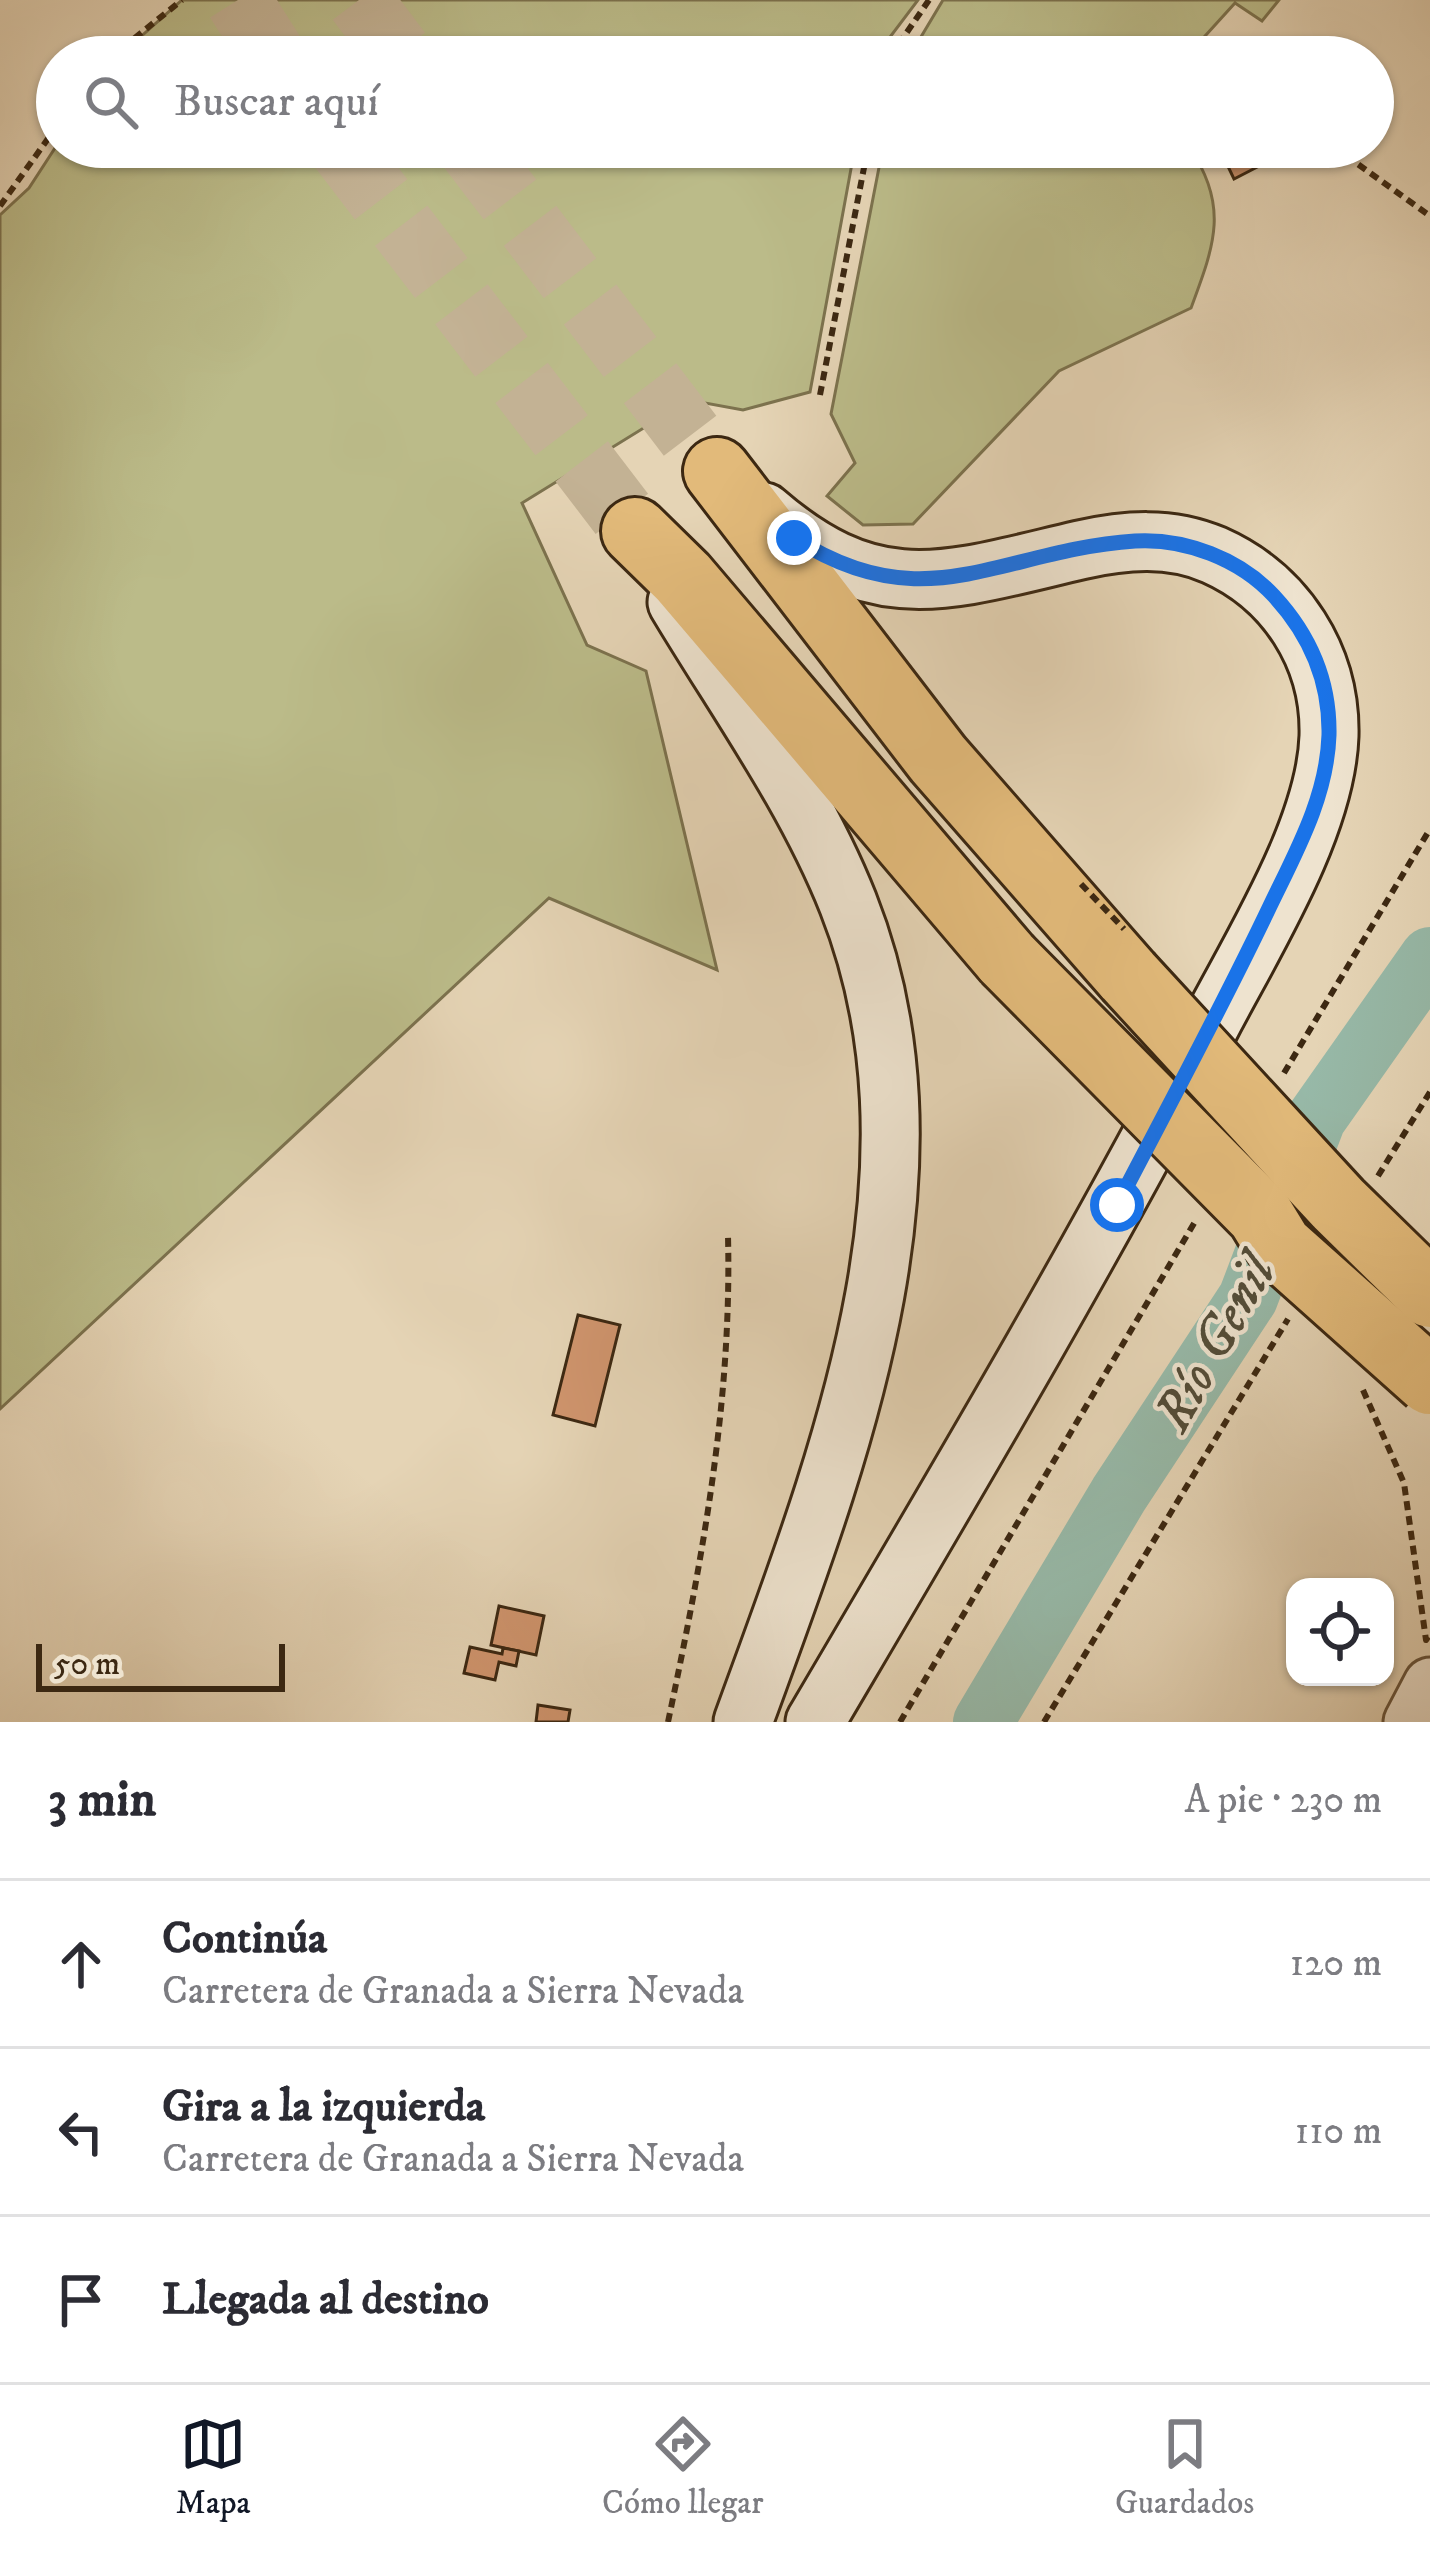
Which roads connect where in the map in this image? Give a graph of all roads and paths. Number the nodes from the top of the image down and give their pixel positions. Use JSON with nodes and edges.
{"nodes":[{"id":1,"x":182,"y":0,"type":"edge"},
{"id":2,"x":928,"y":0,"type":"edge"},
{"id":3,"x":137,"y":36,"type":"edge"},
{"id":4,"x":904,"y":36,"type":"edge"},
{"id":5,"x":36,"y":155,"type":"edge"},
{"id":6,"x":864,"y":168,"type":"edge"},
{"id":7,"x":1363,"y":168,"type":"edge"},
{"id":8,"x":0,"y":206,"type":"edge"},
{"id":9,"x":1430,"y":216,"type":"edge"},
{"id":10,"x":820,"y":395,"type":"dead end"},
{"id":11,"x":717,"y":471,"type":"joint"},
{"id":12,"x":635,"y":532,"type":"joint"},
{"id":13,"x":1430,"y":829,"type":"edge"},
{"id":14,"x":1279,"y":1081,"type":"dead end"},
{"id":15,"x":1430,"y":1092,"type":"edge"},
{"id":16,"x":1367,"y":1193,"type":"dead end"},
{"id":17,"x":1228,"y":1218,"type":"junction"},
{"id":18,"x":728,"y":1236,"type":"dead end"},
{"id":19,"x":1430,"y":1294,"type":"edge"},
{"id":20,"x":1291,"y":1314,"type":"dead end"},
{"id":21,"x":1430,"y":1358,"type":"edge"},
{"id":22,"x":1430,"y":1381,"type":"edge"},
{"id":23,"x":1361,"y":1384,"type":"dead end"},
{"id":24,"x":1430,"y":1634,"type":"edge"},
{"id":25,"x":1430,"y":1684,"type":"edge"},
{"id":26,"x":668,"y":1722,"type":"edge"},
{"id":27,"x":743,"y":1722,"type":"edge"},
{"id":28,"x":815,"y":1722,"type":"edge"},
{"id":29,"x":900,"y":1722,"type":"edge"},
{"id":30,"x":1044,"y":1722,"type":"edge"},
{"id":31,"x":1410,"y":1722,"type":"edge"}],
"edges":[{"from":1,"to":3,"type":"path"},
{"from":2,"to":4,"type":"path"},
{"from":5,"to":8,"type":"path"},
{"from":6,"to":10,"type":"path"},
{"from":7,"to":9,"type":"path"},
{"from":11,"to":19,"type":"highway","bridge":true},
{"from":11,"to":28,"type":"main road"},
{"from":12,"to":17,"type":"highway","bridge":true},
{"from":12,"to":27,"type":"main road"},
{"from":13,"to":14,"type":"path"},
{"from":15,"to":16,"type":"path"},
{"from":17,"to":21,"type":"highway"},
{"from":17,"to":22,"type":"highway","bridge":true},
{"from":17,"to":29,"type":"path"},
{"from":18,"to":26,"type":"path"},
{"from":20,"to":30,"type":"path"},
{"from":23,"to":24,"type":"path"},
{"from":25,"to":31,"type":"street"}]}
